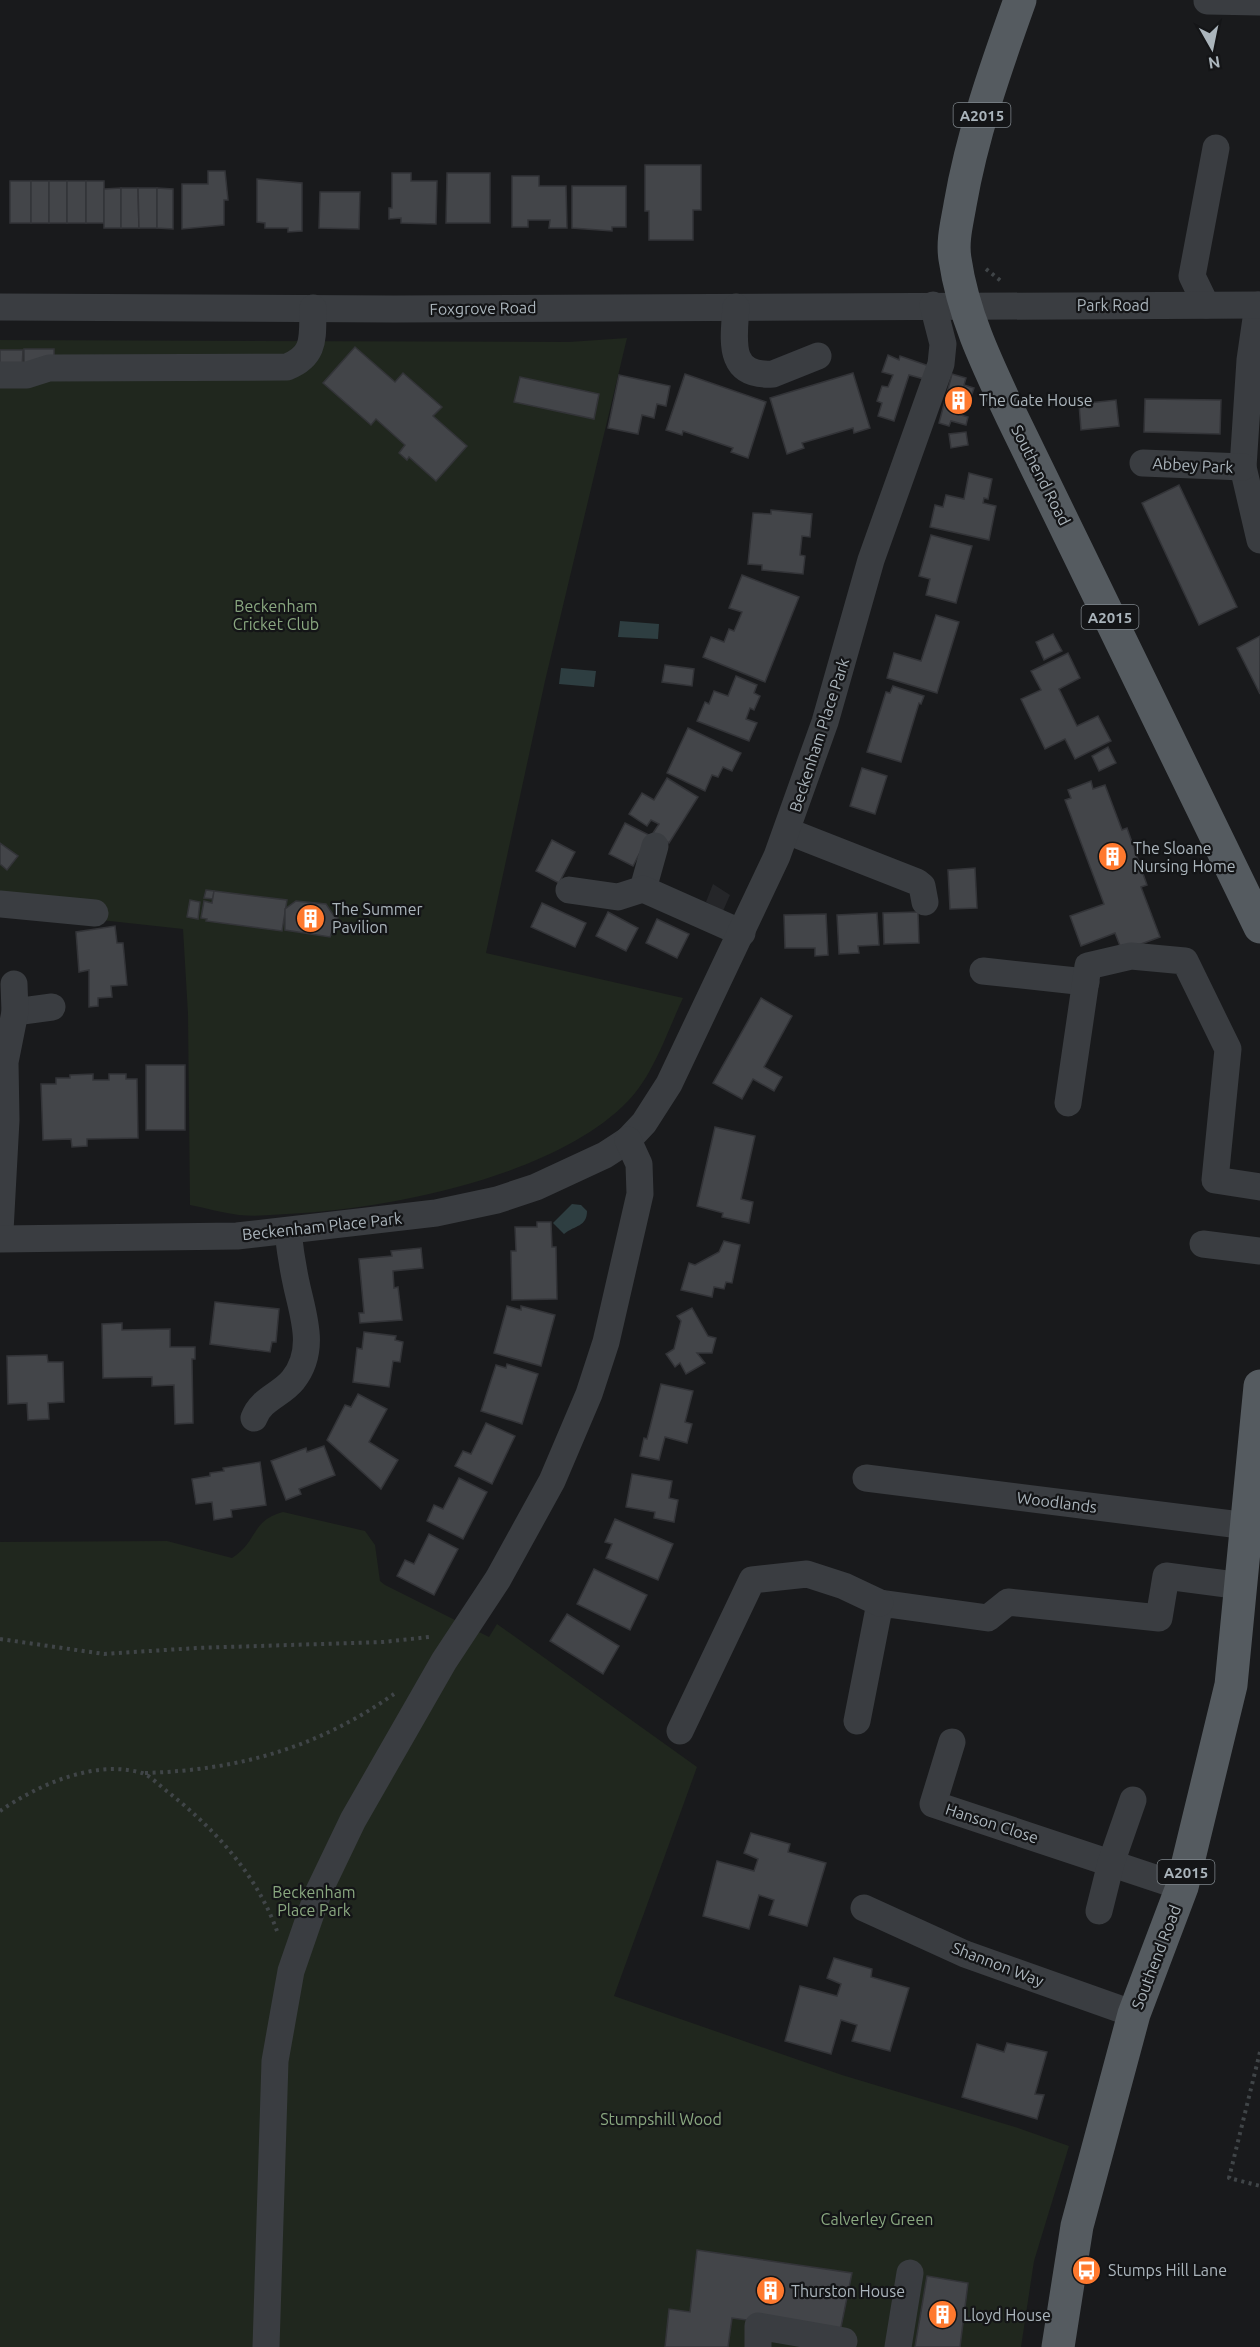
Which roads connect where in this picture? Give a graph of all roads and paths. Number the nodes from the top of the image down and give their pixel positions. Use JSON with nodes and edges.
{"nodes":[{"id":1,"x":1020,"y":0,"type":"edge"},
{"id":2,"x":1208,"y":1,"type":"edge"},
{"id":3,"x":1260,"y":2,"type":"edge"},
{"id":4,"x":1216,"y":147,"type":"dead end"},
{"id":5,"x":987,"y":269,"type":"dead end"},
{"id":6,"x":1002,"y":282,"type":"dead end"},
{"id":7,"x":933,"y":305,"type":"junction"},
{"id":8,"x":1206,"y":305,"type":"junction"},
{"id":9,"x":1259,"y":305,"type":"edge"},
{"id":10,"x":966,"y":306,"type":"junction"},
{"id":11,"x":736,"y":307,"type":"junction"},
{"id":12,"x":0,"y":308,"type":"edge"},
{"id":13,"x":313,"y":308,"type":"junction"},
{"id":14,"x":818,"y":356,"type":"dead end"},
{"id":15,"x":0,"y":375,"type":"edge"},
{"id":16,"x":1143,"y":463,"type":"dead end"},
{"id":17,"x":1243,"y":467,"type":"junction"},
{"id":18,"x":1260,"y":540,"type":"edge"},
{"id":19,"x":788,"y":831,"type":"junction"},
{"id":20,"x":656,"y":846,"type":"dead end"},
{"id":21,"x":643,"y":889,"type":"junction"},
{"id":22,"x":569,"y":890,"type":"dead end"},
{"id":23,"x":925,"y":902,"type":"dead end"},
{"id":24,"x":0,"y":904,"type":"edge"},
{"id":25,"x":94,"y":913,"type":"dead end"},
{"id":26,"x":1260,"y":927,"type":"edge"},
{"id":27,"x":742,"y":933,"type":"junction"},
{"id":28,"x":982,"y":971,"type":"dead end"},
{"id":29,"x":1086,"y":982,"type":"junction"},
{"id":30,"x":14,"y":984,"type":"dead end"},
{"id":31,"x":52,"y":1007,"type":"dead end"},
{"id":32,"x":15,"y":1012,"type":"junction"},
{"id":33,"x":1068,"y":1103,"type":"dead end"},
{"id":34,"x":628,"y":1140,"type":"junction"},
{"id":35,"x":1260,"y":1187,"type":"edge"},
{"id":36,"x":0,"y":1231,"type":"edge"},
{"id":37,"x":288,"y":1232,"type":"junction"},
{"id":38,"x":0,"y":1239,"type":"edge"},
{"id":39,"x":1203,"y":1244,"type":"dead end"},
{"id":40,"x":1260,"y":1251,"type":"edge"},
{"id":41,"x":1260,"y":1386,"type":"edge"},
{"id":42,"x":254,"y":1418,"type":"dead end"},
{"id":43,"x":866,"y":1478,"type":"dead end"},
{"id":44,"x":1248,"y":1526,"type":"junction"},
{"id":45,"x":1242,"y":1586,"type":"junction"},
{"id":46,"x":880,"y":1603,"type":"junction"},
{"id":47,"x":468,"y":1626,"type":"junction"},
{"id":48,"x":0,"y":1639,"type":"edge"},
{"id":49,"x":397,"y":1692,"type":"dead end"},
{"id":50,"x":857,"y":1721,"type":"dead end"},
{"id":51,"x":680,"y":1731,"type":"dead end"},
{"id":52,"x":951,"y":1742,"type":"dead end"},
{"id":53,"x":144,"y":1773,"type":"junction"},
{"id":54,"x":1133,"y":1800,"type":"dead end"},
{"id":55,"x":0,"y":1811,"type":"edge"},
{"id":56,"x":1111,"y":1863,"type":"junction"},
{"id":57,"x":1182,"y":1887,"type":"junction"},
{"id":58,"x":864,"y":1908,"type":"dead end"},
{"id":59,"x":1099,"y":1911,"type":"dead end"},
{"id":60,"x":291,"y":1971,"type":"junction"},
{"id":61,"x":1134,"y":2014,"type":"junction"},
{"id":62,"x":1260,"y":2052,"type":"edge"},
{"id":63,"x":1260,"y":2186,"type":"edge"},
{"id":64,"x":910,"y":2273,"type":"dead end"},
{"id":65,"x":844,"y":2341,"type":"dead end"},
{"id":66,"x":266,"y":2347,"type":"edge"},
{"id":67,"x":758,"y":2347,"type":"edge"},
{"id":68,"x":898,"y":2347,"type":"edge"},
{"id":69,"x":1058,"y":2347,"type":"edge"}],
"edges":[{"from":1,"to":10,"type":"main road","name":"Southend Road","number":"A2015"},
{"from":2,"to":3,"type":"street"},
{"from":4,"to":8,"type":"street"},
{"from":5,"to":6,"type":"path"},
{"from":7,"to":10,"type":"street","name":"Foxgrove Road"},
{"from":7,"to":11,"type":"street","name":"Foxgrove Road"},
{"from":7,"to":19,"type":"street","name":"Beckenham Place Park"},
{"from":8,"to":9,"type":"street","name":"Park Road"},
{"from":8,"to":10,"type":"street","name":"Park Road"},
{"from":9,"to":17,"type":"street","name":"Abbey Park"},
{"from":10,"to":26,"type":"main road","name":"Southend Road","number":"A2015"},
{"from":11,"to":13,"type":"street","name":"Foxgrove Road"},
{"from":11,"to":14,"type":"street"},
{"from":12,"to":13,"type":"street","name":"Foxgrove Road"},
{"from":13,"to":15,"type":"street"},
{"from":16,"to":17,"type":"street","name":"Abbey Park"},
{"from":17,"to":18,"type":"street","name":"Abbey Park"},
{"from":19,"to":23,"type":"street"},
{"from":19,"to":27,"type":"street","name":"Beckenham Place Park"},
{"from":20,"to":21,"type":"street"},
{"from":21,"to":22,"type":"street"},
{"from":21,"to":27,"type":"street"},
{"from":24,"to":25,"type":"street"},
{"from":27,"to":34,"type":"street","name":"Beckenham Place Park"},
{"from":28,"to":29,"type":"street"},
{"from":29,"to":33,"type":"street"},
{"from":29,"to":35,"type":"street"},
{"from":30,"to":32,"type":"street"},
{"from":31,"to":32,"type":"street"},
{"from":32,"to":36,"type":"street"},
{"from":34,"to":37,"type":"street","name":"Beckenham Place Park"},
{"from":34,"to":47,"type":"street"},
{"from":37,"to":38,"type":"street","name":"Beckenham Place Park"},
{"from":37,"to":42,"type":"street"},
{"from":39,"to":40,"type":"street"},
{"from":41,"to":44,"type":"main road","name":"Southend Road","number":"A2015"},
{"from":43,"to":44,"type":"street","name":"Woodlands"},
{"from":44,"to":45,"type":"main road","name":"Southend Road","number":"A2015"},
{"from":45,"to":46,"type":"street"},
{"from":45,"to":57,"type":"main road","name":"Southend Road","number":"A2015"},
{"from":46,"to":50,"type":"street"},
{"from":46,"to":51,"type":"street"},
{"from":47,"to":48,"type":"path"},
{"from":47,"to":60,"type":"street"},
{"from":49,"to":53,"type":"path"},
{"from":52,"to":56,"type":"street","name":"Hanson Close"},
{"from":53,"to":55,"type":"path"},
{"from":53,"to":60,"type":"path"},
{"from":54,"to":56,"type":"street"},
{"from":56,"to":57,"type":"street","name":"Hanson Close"},
{"from":56,"to":59,"type":"street"},
{"from":57,"to":61,"type":"main road","name":"Southend Road","number":"A2015"},
{"from":58,"to":61,"type":"street","name":"Shannon Way"},
{"from":60,"to":66,"type":"street"},
{"from":61,"to":69,"type":"main road","name":"Southend Road","number":"A2015"},
{"from":62,"to":63,"type":"path"},
{"from":64,"to":68,"type":"street"},
{"from":65,"to":67,"type":"street"}]}
